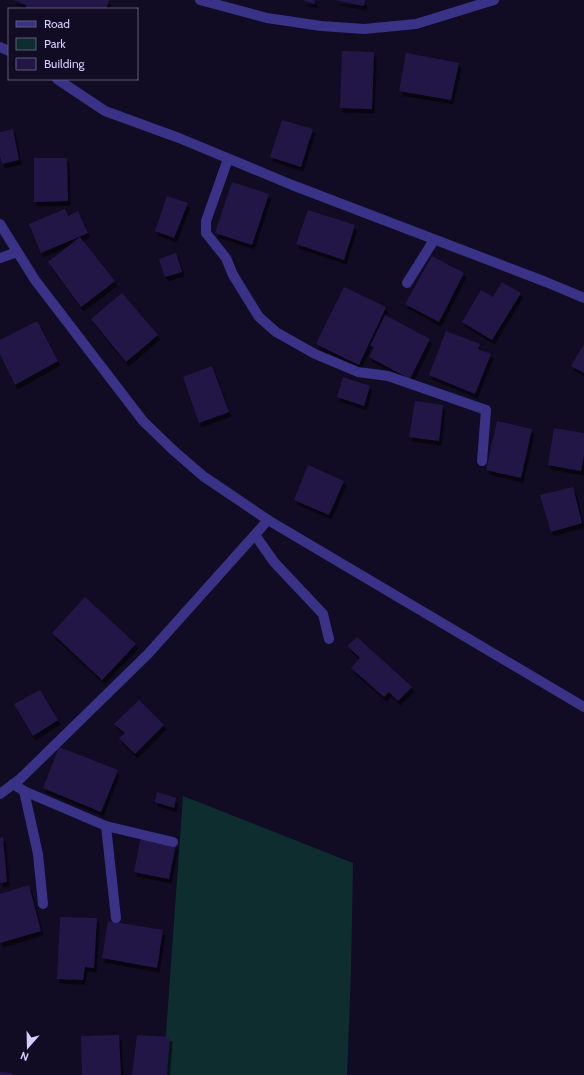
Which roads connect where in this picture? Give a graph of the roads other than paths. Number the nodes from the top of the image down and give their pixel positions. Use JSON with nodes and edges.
{"nodes":[{"id":1,"x":494,"y":0,"type":"edge"},
{"id":2,"x":204,"y":1,"type":"edge"},
{"id":3,"x":58,"y":80,"type":"edge"},
{"id":4,"x":228,"y":159,"type":"junction"},
{"id":5,"x":0,"y":224,"type":"edge"},
{"id":6,"x":434,"y":240,"type":"junction"},
{"id":7,"x":18,"y":252,"type":"junction"},
{"id":8,"x":0,"y":258,"type":"edge"},
{"id":9,"x":407,"y":283,"type":"dead end"},
{"id":10,"x":584,"y":298,"type":"edge"},
{"id":11,"x":482,"y":461,"type":"dead end"},
{"id":12,"x":268,"y":520,"type":"junction"},
{"id":13,"x":255,"y":535,"type":"junction"},
{"id":14,"x":330,"y":639,"type":"dead end"},
{"id":15,"x":584,"y":706,"type":"edge"},
{"id":16,"x":13,"y":784,"type":"junction"},
{"id":17,"x":24,"y":791,"type":"junction"},
{"id":18,"x":0,"y":794,"type":"edge"},
{"id":19,"x":106,"y":826,"type":"junction"},
{"id":20,"x":173,"y":842,"type":"dead end"},
{"id":21,"x":43,"y":904,"type":"dead end"},
{"id":22,"x":116,"y":918,"type":"dead end"}],
"edges":[{"from":1,"to":2,"type":"street"},
{"from":3,"to":4,"type":"street"},
{"from":4,"to":6,"type":"street"},
{"from":4,"to":11,"type":"street"},
{"from":5,"to":7,"type":"street"},
{"from":6,"to":9,"type":"street"},
{"from":6,"to":10,"type":"street"},
{"from":7,"to":8,"type":"street"},
{"from":7,"to":12,"type":"street"},
{"from":12,"to":13,"type":"street"},
{"from":12,"to":15,"type":"street"},
{"from":13,"to":14,"type":"street"},
{"from":13,"to":16,"type":"street"},
{"from":16,"to":17,"type":"street"},
{"from":16,"to":18,"type":"street"},
{"from":17,"to":19,"type":"street"},
{"from":17,"to":21,"type":"street"},
{"from":19,"to":20,"type":"street"},
{"from":19,"to":22,"type":"street"}]}
